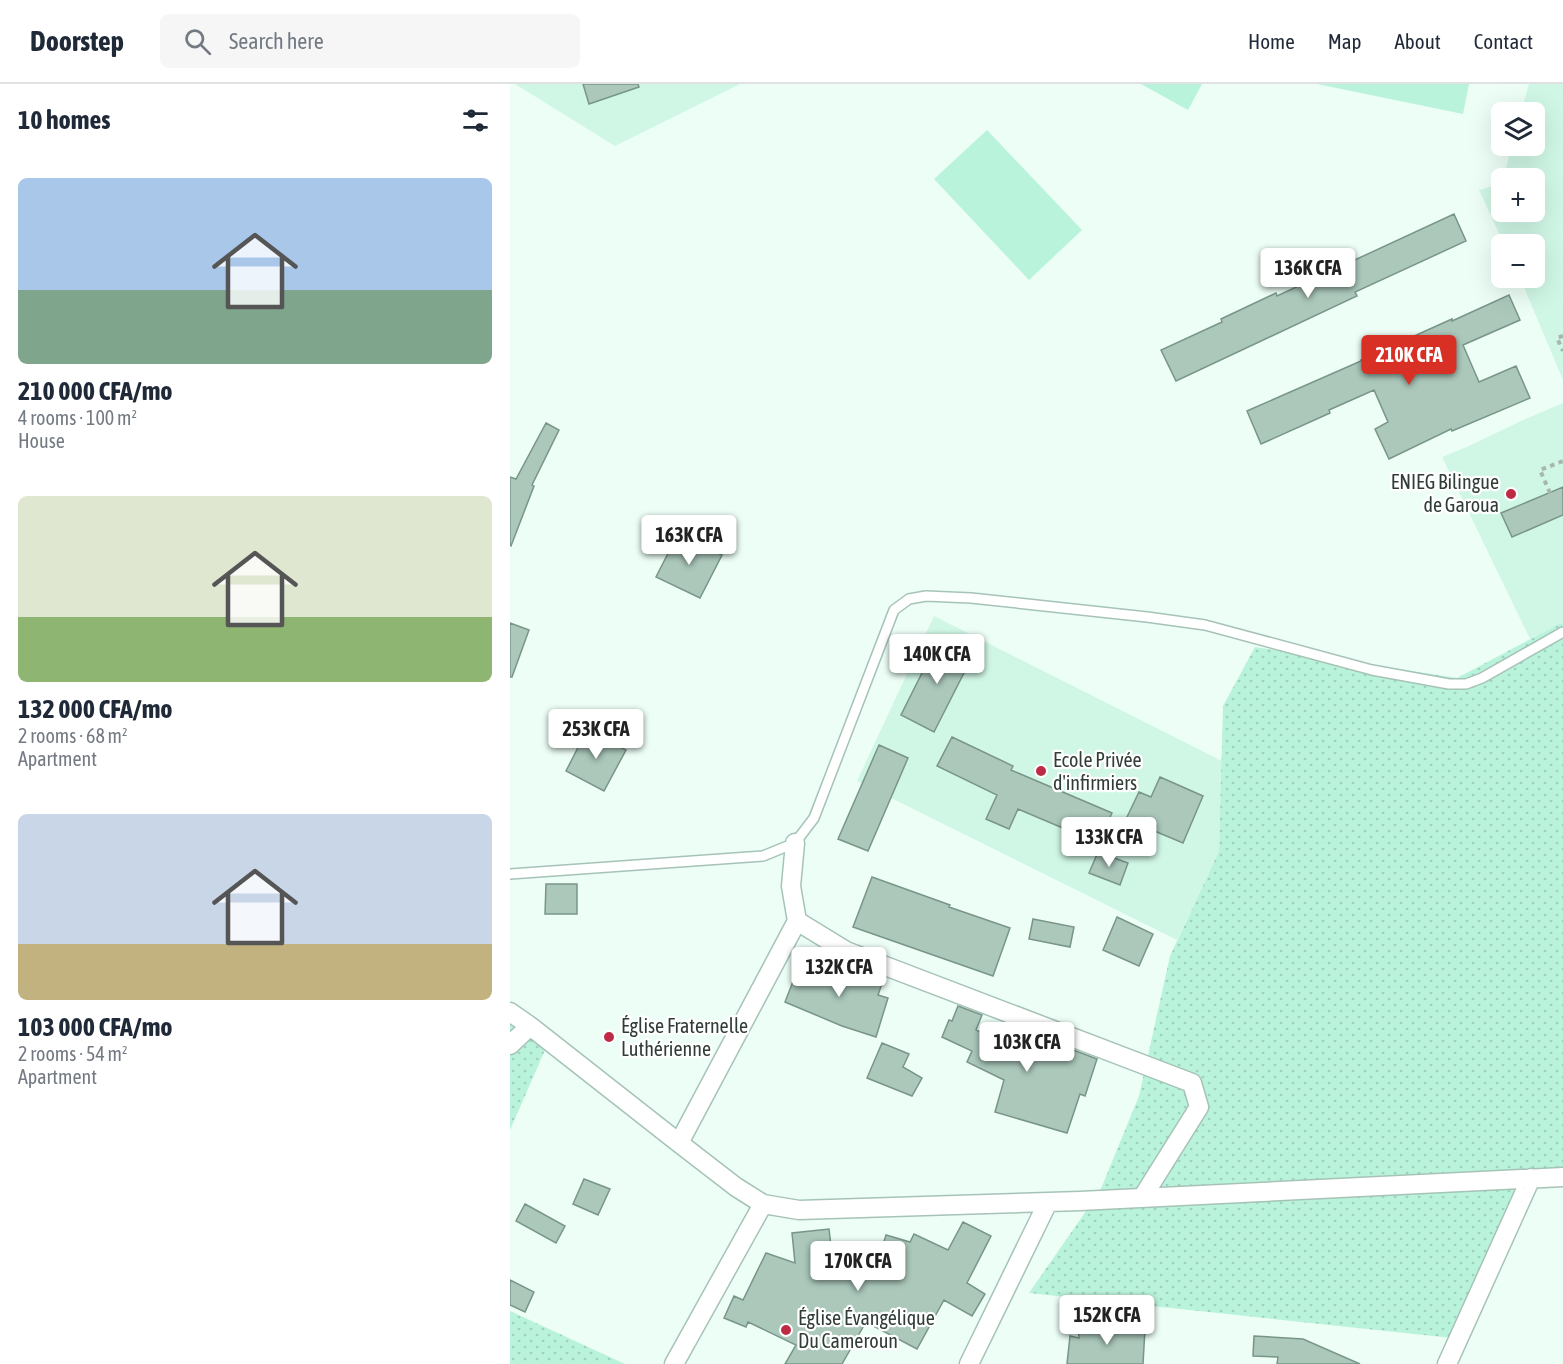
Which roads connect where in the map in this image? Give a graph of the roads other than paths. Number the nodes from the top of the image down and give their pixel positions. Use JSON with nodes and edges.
{"nodes":[{"id":1,"x":1563,"y":632,"type":"edge"},
{"id":2,"x":795,"y":843,"type":"junction"},
{"id":3,"x":510,"y":874,"type":"edge"},
{"id":4,"x":797,"y":921,"type":"junction"},
{"id":5,"x":510,"y":1012,"type":"edge"},
{"id":6,"x":530,"y":1026,"type":"junction"},
{"id":7,"x":510,"y":1045,"type":"edge"},
{"id":8,"x":679,"y":1143,"type":"junction"},
{"id":9,"x":1563,"y":1177,"type":"edge"},
{"id":10,"x":1531,"y":1179,"type":"junction"},
{"id":11,"x":1142,"y":1198,"type":"junction"},
{"id":12,"x":1048,"y":1203,"type":"junction"},
{"id":13,"x":763,"y":1204,"type":"junction"},
{"id":14,"x":674,"y":1364,"type":"edge"},
{"id":15,"x":969,"y":1364,"type":"edge"},
{"id":16,"x":1446,"y":1364,"type":"edge"}],
"edges":[{"from":1,"to":2,"type":"lane"},
{"from":2,"to":3,"type":"lane"},
{"from":2,"to":4,"type":"street"},
{"from":4,"to":8,"type":"street"},
{"from":4,"to":11,"type":"street"},
{"from":5,"to":6,"type":"street"},
{"from":6,"to":7,"type":"street"},
{"from":6,"to":8,"type":"street"},
{"from":8,"to":13,"type":"street"},
{"from":9,"to":10,"type":"street"},
{"from":10,"to":11,"type":"street"},
{"from":10,"to":16,"type":"street"},
{"from":11,"to":12,"type":"street"},
{"from":12,"to":13,"type":"street"},
{"from":12,"to":15,"type":"street"},
{"from":13,"to":14,"type":"street"}]}
